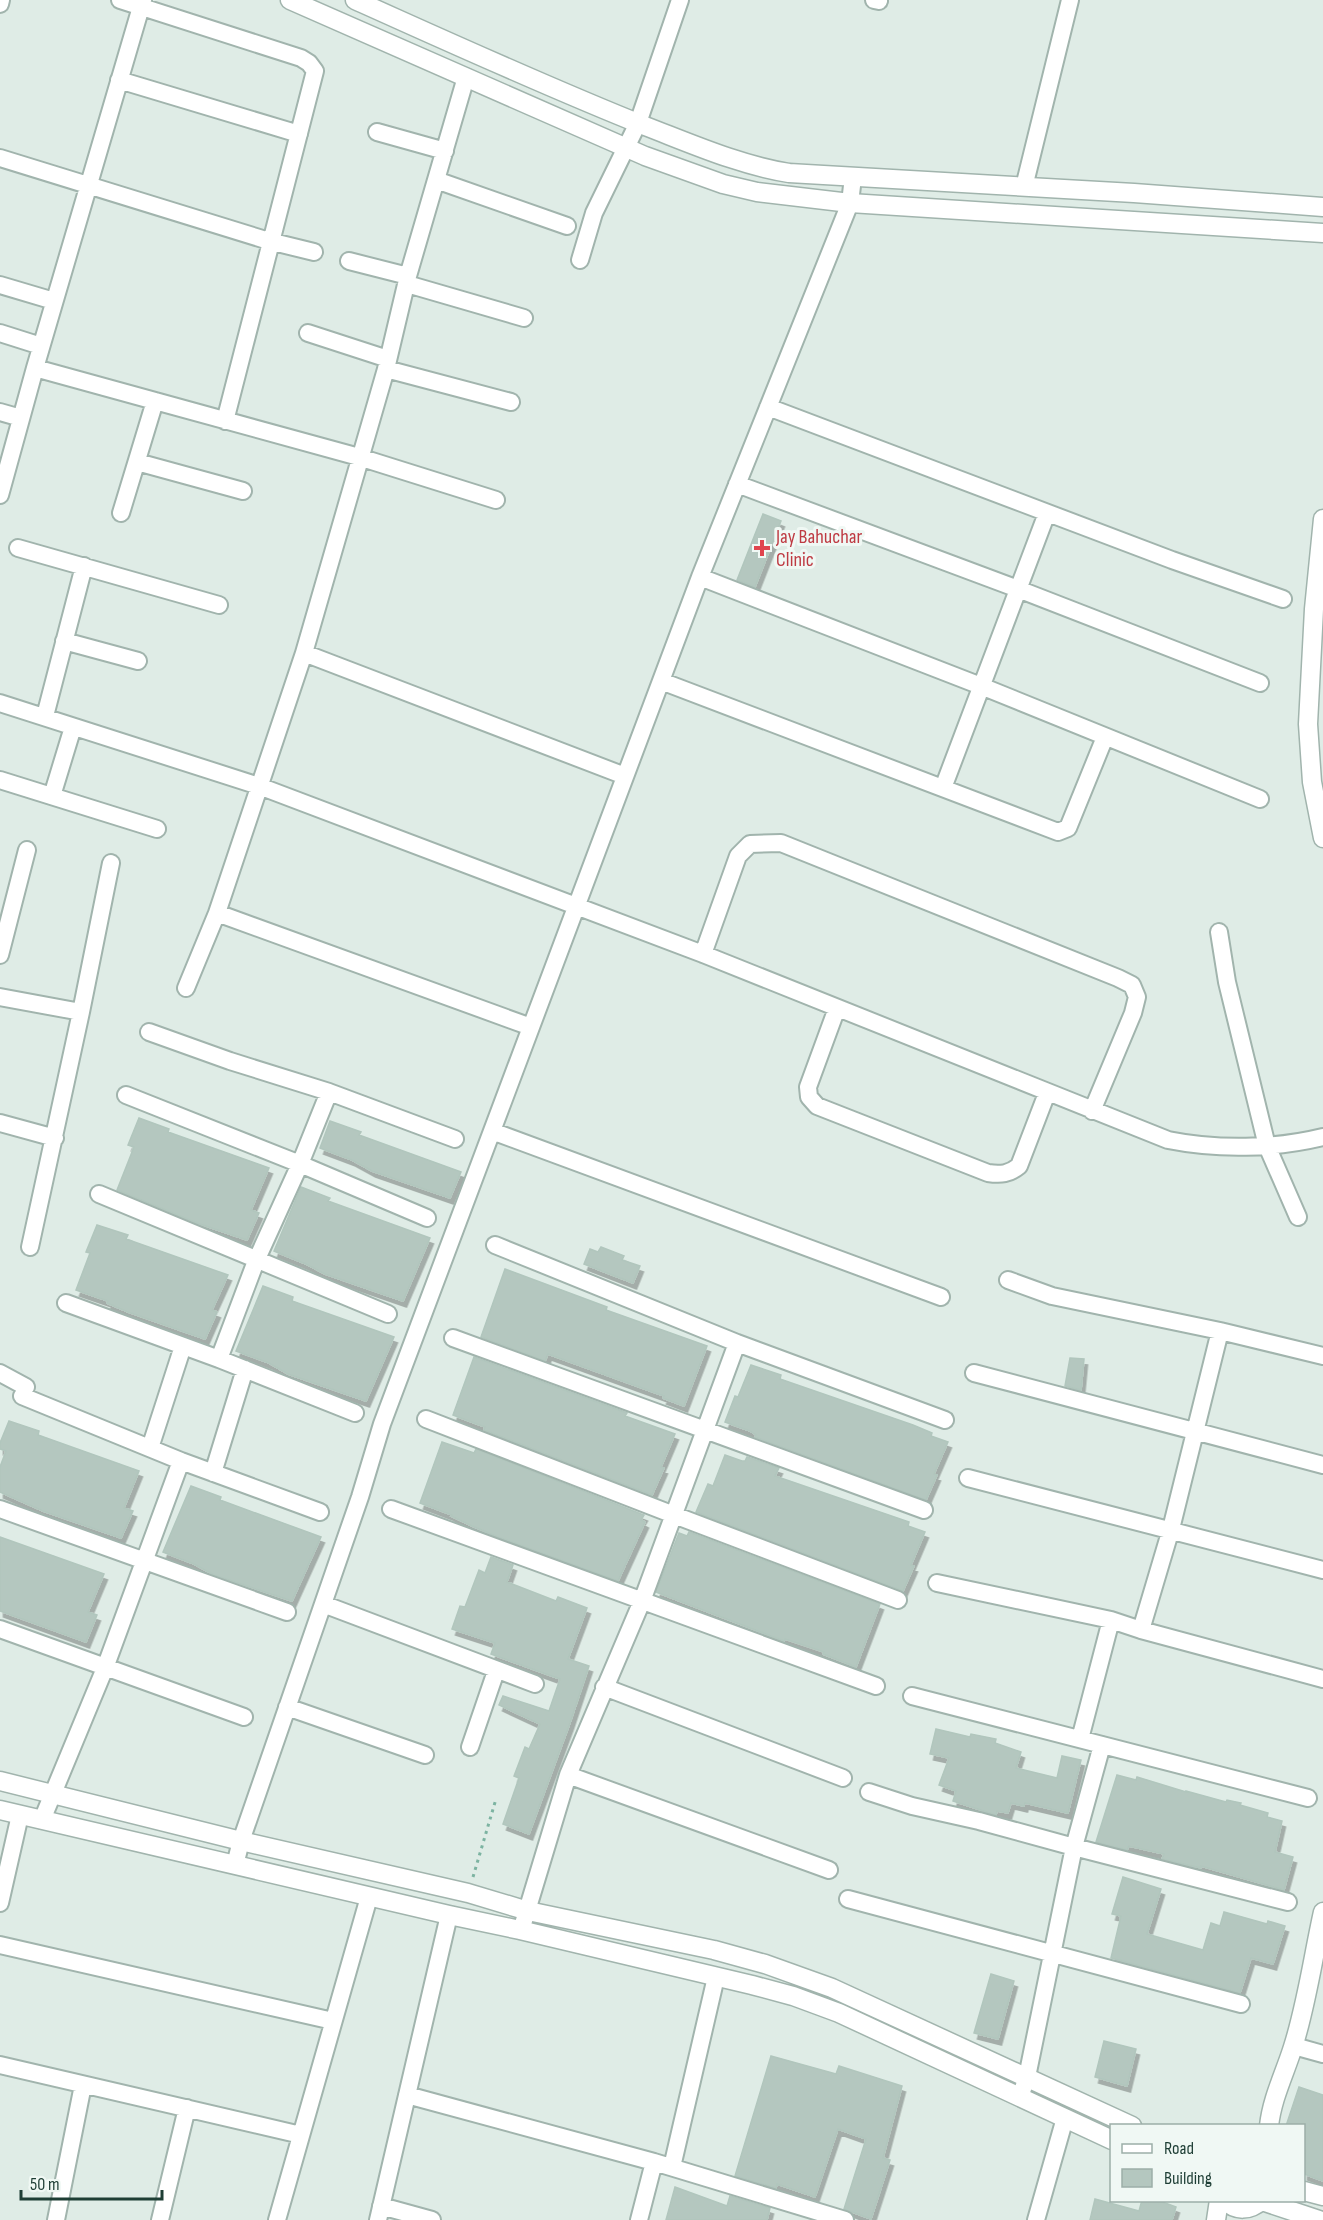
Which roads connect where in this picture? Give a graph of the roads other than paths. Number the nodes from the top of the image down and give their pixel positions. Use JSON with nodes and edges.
{"nodes":[{"id":1,"x":120,"y":0,"type":"edge"},
{"id":2,"x":290,"y":0,"type":"edge"},
{"id":3,"x":355,"y":0,"type":"edge"},
{"id":4,"x":680,"y":0,"type":"edge"},
{"id":5,"x":1070,"y":0,"type":"edge"},
{"id":6,"x":142,"y":3,"type":"edge"},
{"id":7,"x":466,"y":77,"type":"junction"},
{"id":8,"x":119,"y":80,"type":"junction"},
{"id":9,"x":638,"y":123,"type":"junction"},
{"id":10,"x":376,"y":132,"type":"dead end"},
{"id":11,"x":298,"y":134,"type":"junction"},
{"id":12,"x":627,"y":148,"type":"junction"},
{"id":13,"x":445,"y":151,"type":"junction"},
{"id":14,"x":0,"y":158,"type":"edge"},
{"id":15,"x":853,"y":177,"type":"junction"},
{"id":16,"x":436,"y":180,"type":"junction"},
{"id":17,"x":88,"y":186,"type":"junction"},
{"id":18,"x":1024,"y":187,"type":"junction"},
{"id":19,"x":850,"y":203,"type":"junction"},
{"id":20,"x":1323,"y":207,"type":"edge"},
{"id":21,"x":567,"y":226,"type":"dead end"},
{"id":22,"x":1323,"y":232,"type":"edge"},
{"id":23,"x":269,"y":241,"type":"junction"},
{"id":24,"x":314,"y":252,"type":"dead end"},
{"id":25,"x":580,"y":260,"type":"dead end"},
{"id":26,"x":349,"y":261,"type":"dead end"},
{"id":27,"x":408,"y":280,"type":"junction"},
{"id":28,"x":0,"y":285,"type":"edge"},
{"id":29,"x":54,"y":301,"type":"junction"},
{"id":30,"x":524,"y":318,"type":"dead end"},
{"id":31,"x":0,"y":333,"type":"edge"},
{"id":32,"x":308,"y":333,"type":"dead end"},
{"id":33,"x":41,"y":346,"type":"junction"},
{"id":34,"x":387,"y":364,"type":"junction"},
{"id":35,"x":34,"y":368,"type":"junction"},
{"id":36,"x":155,"y":401,"type":"junction"},
{"id":37,"x":511,"y":402,"type":"dead end"},
{"id":38,"x":768,"y":407,"type":"junction"},
{"id":39,"x":0,"y":412,"type":"edge"},
{"id":40,"x":21,"y":418,"type":"junction"},
{"id":41,"x":225,"y":421,"type":"junction"},
{"id":42,"x":359,"y":457,"type":"junction"},
{"id":43,"x":137,"y":462,"type":"junction"},
{"id":44,"x":737,"y":484,"type":"junction"},
{"id":45,"x":243,"y":491,"type":"dead end"},
{"id":46,"x":0,"y":495,"type":"edge"},
{"id":47,"x":496,"y":500,"type":"dead end"},
{"id":48,"x":122,"y":513,"type":"dead end"},
{"id":49,"x":1047,"y":513,"type":"junction"},
{"id":50,"x":1323,"y":519,"type":"edge"},
{"id":51,"x":18,"y":548,"type":"dead end"},
{"id":52,"x":84,"y":566,"type":"junction"},
{"id":53,"x":700,"y":577,"type":"junction"},
{"id":54,"x":1018,"y":589,"type":"junction"},
{"id":55,"x":1283,"y":599,"type":"dead end"},
{"id":56,"x":219,"y":605,"type":"dead end"},
{"id":57,"x":1318,"y":634,"type":"edge"},
{"id":58,"x":64,"y":641,"type":"junction"},
{"id":59,"x":304,"y":653,"type":"junction"},
{"id":60,"x":138,"y":661,"type":"dead end"},
{"id":61,"x":662,"y":681,"type":"junction"},
{"id":62,"x":1260,"y":683,"type":"dead end"},
{"id":63,"x":981,"y":686,"type":"junction"},
{"id":64,"x":0,"y":703,"type":"edge"},
{"id":65,"x":45,"y":716,"type":"junction"},
{"id":66,"x":73,"y":727,"type":"junction"},
{"id":67,"x":1105,"y":737,"type":"junction"},
{"id":68,"x":625,"y":776,"type":"junction"},
{"id":69,"x":0,"y":780,"type":"edge"},
{"id":70,"x":259,"y":786,"type":"junction"},
{"id":71,"x":1318,"y":786,"type":"edge"},
{"id":72,"x":943,"y":788,"type":"junction"},
{"id":73,"x":52,"y":796,"type":"junction"},
{"id":74,"x":1260,"y":800,"type":"dead end"},
{"id":75,"x":156,"y":829,"type":"dead end"},
{"id":76,"x":1323,"y":838,"type":"edge"},
{"id":77,"x":27,"y":850,"type":"dead end"},
{"id":78,"x":111,"y":864,"type":"dead end"},
{"id":79,"x":576,"y":905,"type":"junction"},
{"id":80,"x":217,"y":913,"type":"junction"},
{"id":81,"x":1219,"y":932,"type":"dead end"},
{"id":82,"x":703,"y":954,"type":"junction"},
{"id":83,"x":0,"y":955,"type":"edge"},
{"id":84,"x":186,"y":988,"type":"dead end"},
{"id":85,"x":0,"y":997,"type":"edge"},
{"id":86,"x":837,"y":1008,"type":"junction"},
{"id":87,"x":81,"y":1011,"type":"junction"},
{"id":88,"x":531,"y":1027,"type":"junction"},
{"id":89,"x":149,"y":1032,"type":"dead end"},
{"id":90,"x":329,"y":1092,"type":"junction"},
{"id":91,"x":1047,"y":1093,"type":"junction"},
{"id":92,"x":126,"y":1095,"type":"dead end"},
{"id":93,"x":1092,"y":1111,"type":"junction"},
{"id":94,"x":0,"y":1123,"type":"edge"},
{"id":95,"x":492,"y":1131,"type":"junction"},
{"id":96,"x":1323,"y":1137,"type":"edge"},
{"id":97,"x":55,"y":1138,"type":"junction"},
{"id":98,"x":455,"y":1139,"type":"dead end"},
{"id":99,"x":1267,"y":1146,"type":"junction"},
{"id":100,"x":300,"y":1164,"type":"junction"},
{"id":101,"x":99,"y":1194,"type":"dead end"},
{"id":102,"x":1298,"y":1217,"type":"dead end"},
{"id":103,"x":427,"y":1218,"type":"dead end"},
{"id":104,"x":495,"y":1245,"type":"dead end"},
{"id":105,"x":30,"y":1247,"type":"dead end"},
{"id":106,"x":256,"y":1261,"type":"junction"},
{"id":107,"x":1008,"y":1280,"type":"dead end"},
{"id":108,"x":941,"y":1297,"type":"dead end"},
{"id":109,"x":66,"y":1303,"type":"dead end"},
{"id":110,"x":388,"y":1314,"type":"dead end"},
{"id":111,"x":1220,"y":1331,"type":"junction"},
{"id":112,"x":453,"y":1338,"type":"dead end"},
{"id":113,"x":737,"y":1343,"type":"junction"},
{"id":114,"x":183,"y":1346,"type":"junction"},
{"id":115,"x":1323,"y":1356,"type":"edge"},
{"id":116,"x":219,"y":1359,"type":"junction"},
{"id":117,"x":245,"y":1369,"type":"junction"},
{"id":118,"x":0,"y":1373,"type":"edge"},
{"id":119,"x":974,"y":1374,"type":"dead end"},
{"id":120,"x":355,"y":1413,"type":"dead end"},
{"id":121,"x":426,"y":1419,"type":"dead end"},
{"id":122,"x":945,"y":1420,"type":"dead end"},
{"id":123,"x":705,"y":1430,"type":"junction"},
{"id":124,"x":1195,"y":1430,"type":"junction"},
{"id":125,"x":150,"y":1448,"type":"junction"},
{"id":126,"x":181,"y":1461,"type":"junction"},
{"id":127,"x":1323,"y":1465,"type":"edge"},
{"id":128,"x":213,"y":1473,"type":"junction"},
{"id":129,"x":968,"y":1478,"type":"dead end"},
{"id":130,"x":0,"y":1509,"type":"edge"},
{"id":131,"x":391,"y":1509,"type":"dead end"},
{"id":132,"x":924,"y":1510,"type":"dead end"},
{"id":133,"x":320,"y":1512,"type":"dead end"},
{"id":134,"x":674,"y":1515,"type":"junction"},
{"id":135,"x":1171,"y":1529,"type":"junction"},
{"id":136,"x":145,"y":1560,"type":"junction"},
{"id":137,"x":1323,"y":1570,"type":"edge"},
{"id":138,"x":937,"y":1583,"type":"dead end"},
{"id":139,"x":898,"y":1600,"type":"dead end"},
{"id":140,"x":642,"y":1601,"type":"junction"},
{"id":141,"x":323,"y":1605,"type":"junction"},
{"id":142,"x":287,"y":1612,"type":"dead end"},
{"id":143,"x":1111,"y":1620,"type":"junction"},
{"id":144,"x":0,"y":1629,"type":"edge"},
{"id":145,"x":1140,"y":1630,"type":"junction"},
{"id":146,"x":105,"y":1668,"type":"junction"},
{"id":147,"x":496,"y":1671,"type":"junction"},
{"id":148,"x":1323,"y":1679,"type":"edge"},
{"id":149,"x":535,"y":1684,"type":"dead end"},
{"id":150,"x":876,"y":1686,"type":"dead end"},
{"id":151,"x":604,"y":1687,"type":"junction"},
{"id":152,"x":912,"y":1696,"type":"dead end"},
{"id":153,"x":287,"y":1707,"type":"junction"},
{"id":154,"x":244,"y":1717,"type":"dead end"},
{"id":155,"x":1080,"y":1739,"type":"junction"},
{"id":156,"x":1102,"y":1745,"type":"junction"},
{"id":157,"x":470,"y":1747,"type":"dead end"},
{"id":158,"x":425,"y":1755,"type":"dead end"},
{"id":159,"x":568,"y":1775,"type":"junction"},
{"id":160,"x":843,"y":1778,"type":"dead end"},
{"id":161,"x":0,"y":1781,"type":"edge"},
{"id":162,"x":869,"y":1792,"type":"dead end"},
{"id":163,"x":53,"y":1794,"type":"junction"},
{"id":164,"x":1308,"y":1798,"type":"dead end"},
{"id":165,"x":0,"y":1810,"type":"edge"},
{"id":166,"x":20,"y":1815,"type":"junction"},
{"id":167,"x":42,"y":1820,"type":"junction"},
{"id":168,"x":241,"y":1841,"type":"junction"},
{"id":169,"x":1074,"y":1847,"type":"junction"},
{"id":170,"x":235,"y":1865,"type":"junction"},
{"id":171,"x":829,"y":1870,"type":"dead end"},
{"id":172,"x":369,"y":1897,"type":"junction"},
{"id":173,"x":848,"y":1899,"type":"dead end"},
{"id":174,"x":1288,"y":1902,"type":"dead end"},
{"id":175,"x":0,"y":1903,"type":"edge"},
{"id":176,"x":528,"y":1911,"type":"junction"},
{"id":177,"x":449,"y":1915,"type":"junction"},
{"id":178,"x":1322,"y":1920,"type":"edge"},
{"id":179,"x":520,"y":1930,"type":"junction"},
{"id":180,"x":0,"y":1945,"type":"edge"},
{"id":181,"x":1052,"y":1953,"type":"junction"},
{"id":182,"x":716,"y":1977,"type":"junction"},
{"id":183,"x":1241,"y":2004,"type":"dead end"},
{"id":184,"x":333,"y":2021,"type":"junction"},
{"id":185,"x":1294,"y":2046,"type":"junction"},
{"id":186,"x":1323,"y":2054,"type":"edge"},
{"id":187,"x":0,"y":2065,"type":"edge"},
{"id":188,"x":1027,"y":2076,"type":"junction"},
{"id":189,"x":83,"y":2085,"type":"junction"},
{"id":190,"x":407,"y":2096,"type":"junction"},
{"id":191,"x":1020,"y":2097,"type":"junction"},
{"id":192,"x":187,"y":2108,"type":"junction"},
{"id":193,"x":1065,"y":2118,"type":"junction"},
{"id":194,"x":1270,"y":2118,"type":"edge"},
{"id":195,"x":1128,"y":2124,"type":"edge"},
{"id":196,"x":301,"y":2135,"type":"junction"},
{"id":197,"x":1110,"y":2139,"type":"edge"},
{"id":198,"x":654,"y":2162,"type":"junction"},
{"id":199,"x":672,"y":2167,"type":"junction"},
{"id":200,"x":1305,"y":2191,"type":"edge"},
{"id":201,"x":1323,"y":2196,"type":"edge"},
{"id":202,"x":1219,"y":2202,"type":"edge"},
{"id":203,"x":1227,"y":2202,"type":"edge"},
{"id":204,"x":1254,"y":2208,"type":"edge"},
{"id":205,"x":379,"y":2213,"type":"edge"},
{"id":206,"x":56,"y":2220,"type":"edge"},
{"id":207,"x":160,"y":2220,"type":"edge"},
{"id":208,"x":277,"y":2220,"type":"edge"},
{"id":209,"x":432,"y":2220,"type":"edge"},
{"id":210,"x":639,"y":2220,"type":"edge"},
{"id":211,"x":846,"y":2220,"type":"edge"},
{"id":212,"x":1036,"y":2220,"type":"edge"},
{"id":213,"x":1216,"y":2220,"type":"edge"},
{"id":214,"x":1318,"y":2220,"type":"edge"}],
"edges":[{"from":1,"to":6,"type":"street"},
{"from":2,"to":7,"type":"street"},
{"from":3,"to":9,"type":"street"},
{"from":4,"to":9,"type":"street"},
{"from":5,"to":18,"type":"street"},
{"from":6,"to":8,"type":"street"},
{"from":6,"to":11,"type":"street"},
{"from":7,"to":12,"type":"street"},
{"from":7,"to":13,"type":"street"},
{"from":8,"to":11,"type":"street"},
{"from":8,"to":17,"type":"street"},
{"from":9,"to":12,"type":"street"},
{"from":9,"to":15,"type":"street"},
{"from":10,"to":13,"type":"street"},
{"from":11,"to":23,"type":"street"},
{"from":12,"to":19,"type":"street"},
{"from":12,"to":25,"type":"street"},
{"from":13,"to":16,"type":"street"},
{"from":14,"to":17,"type":"street"},
{"from":15,"to":18,"type":"street"},
{"from":15,"to":19,"type":"street"},
{"from":16,"to":21,"type":"street"},
{"from":16,"to":27,"type":"street"},
{"from":17,"to":23,"type":"street"},
{"from":17,"to":29,"type":"street"},
{"from":18,"to":20,"type":"street"},
{"from":19,"to":22,"type":"street"},
{"from":19,"to":38,"type":"street"},
{"from":23,"to":24,"type":"street"},
{"from":23,"to":41,"type":"street"},
{"from":26,"to":27,"type":"street"},
{"from":27,"to":30,"type":"street"},
{"from":27,"to":34,"type":"street"},
{"from":28,"to":29,"type":"street"},
{"from":29,"to":33,"type":"street"},
{"from":31,"to":33,"type":"street"},
{"from":32,"to":34,"type":"street"},
{"from":33,"to":35,"type":"street"},
{"from":34,"to":37,"type":"street"},
{"from":34,"to":42,"type":"street"},
{"from":35,"to":36,"type":"street"},
{"from":35,"to":40,"type":"street"},
{"from":36,"to":41,"type":"street"},
{"from":36,"to":43,"type":"street"},
{"from":38,"to":44,"type":"street"},
{"from":38,"to":49,"type":"street"},
{"from":39,"to":40,"type":"street"},
{"from":40,"to":46,"type":"street"},
{"from":41,"to":42,"type":"street"},
{"from":42,"to":47,"type":"street"},
{"from":42,"to":59,"type":"street"},
{"from":43,"to":45,"type":"street"},
{"from":43,"to":48,"type":"street"},
{"from":44,"to":53,"type":"street"},
{"from":44,"to":54,"type":"street"},
{"from":49,"to":54,"type":"street"},
{"from":49,"to":55,"type":"street"},
{"from":50,"to":57,"type":"street"},
{"from":51,"to":52,"type":"street"},
{"from":52,"to":56,"type":"street"},
{"from":52,"to":58,"type":"street"},
{"from":53,"to":61,"type":"street"},
{"from":53,"to":63,"type":"street"},
{"from":54,"to":62,"type":"street"},
{"from":54,"to":63,"type":"street"},
{"from":57,"to":71,"type":"street"},
{"from":58,"to":60,"type":"street"},
{"from":58,"to":65,"type":"street"},
{"from":59,"to":68,"type":"street"},
{"from":59,"to":70,"type":"street"},
{"from":61,"to":68,"type":"street"},
{"from":61,"to":72,"type":"street"},
{"from":63,"to":67,"type":"street"},
{"from":63,"to":72,"type":"street"},
{"from":64,"to":65,"type":"street"},
{"from":65,"to":66,"type":"street"},
{"from":66,"to":70,"type":"street"},
{"from":66,"to":73,"type":"street"},
{"from":67,"to":72,"type":"street"},
{"from":67,"to":74,"type":"street"},
{"from":68,"to":79,"type":"street"},
{"from":69,"to":73,"type":"street"},
{"from":70,"to":79,"type":"street"},
{"from":70,"to":80,"type":"street"},
{"from":71,"to":76,"type":"street"},
{"from":73,"to":75,"type":"street"},
{"from":77,"to":83,"type":"street"},
{"from":78,"to":87,"type":"street"},
{"from":79,"to":82,"type":"street"},
{"from":79,"to":88,"type":"street"},
{"from":80,"to":84,"type":"street"},
{"from":80,"to":88,"type":"street"},
{"from":81,"to":99,"type":"street"},
{"from":82,"to":86,"type":"street"},
{"from":82,"to":93,"type":"street"},
{"from":85,"to":87,"type":"street"},
{"from":86,"to":91,"type":"street"},
{"from":86,"to":91,"type":"street"},
{"from":87,"to":97,"type":"street"},
{"from":88,"to":95,"type":"street"},
{"from":89,"to":90,"type":"street"},
{"from":90,"to":98,"type":"street"},
{"from":90,"to":100,"type":"street"},
{"from":91,"to":93,"type":"street"},
{"from":92,"to":100,"type":"street"},
{"from":93,"to":99,"type":"street"},
{"from":94,"to":97,"type":"street"},
{"from":95,"to":108,"type":"street"},
{"from":95,"to":141,"type":"street"},
{"from":96,"to":99,"type":"street"},
{"from":97,"to":105,"type":"street"},
{"from":99,"to":102,"type":"street"},
{"from":100,"to":103,"type":"street"},
{"from":100,"to":106,"type":"street"},
{"from":101,"to":106,"type":"street"},
{"from":104,"to":113,"type":"street"},
{"from":106,"to":110,"type":"street"},
{"from":106,"to":116,"type":"street"},
{"from":107,"to":111,"type":"street"},
{"from":109,"to":114,"type":"street"},
{"from":111,"to":115,"type":"street"},
{"from":111,"to":124,"type":"street"},
{"from":112,"to":123,"type":"street"},
{"from":113,"to":122,"type":"street"},
{"from":113,"to":123,"type":"street"},
{"from":114,"to":116,"type":"street"},
{"from":114,"to":125,"type":"street"},
{"from":116,"to":117,"type":"street"},
{"from":117,"to":120,"type":"street"},
{"from":117,"to":128,"type":"street"},
{"from":118,"to":125,"type":"street"},
{"from":119,"to":124,"type":"street"},
{"from":121,"to":134,"type":"street"},
{"from":123,"to":132,"type":"street"},
{"from":123,"to":134,"type":"street"},
{"from":124,"to":127,"type":"street"},
{"from":124,"to":135,"type":"street"},
{"from":125,"to":126,"type":"street"},
{"from":126,"to":128,"type":"street"},
{"from":126,"to":136,"type":"street"},
{"from":128,"to":133,"type":"street"},
{"from":129,"to":135,"type":"street"},
{"from":130,"to":136,"type":"street"},
{"from":131,"to":140,"type":"street"},
{"from":134,"to":139,"type":"street"},
{"from":134,"to":140,"type":"street"},
{"from":135,"to":137,"type":"street"},
{"from":135,"to":145,"type":"street"},
{"from":136,"to":142,"type":"street"},
{"from":136,"to":146,"type":"street"},
{"from":138,"to":143,"type":"street"},
{"from":140,"to":150,"type":"street"},
{"from":140,"to":151,"type":"street"},
{"from":141,"to":147,"type":"street"},
{"from":141,"to":153,"type":"street"},
{"from":143,"to":145,"type":"street"},
{"from":143,"to":155,"type":"street"},
{"from":144,"to":146,"type":"street"},
{"from":145,"to":148,"type":"street"},
{"from":146,"to":154,"type":"street"},
{"from":146,"to":163,"type":"street"},
{"from":147,"to":149,"type":"street"},
{"from":147,"to":157,"type":"street"},
{"from":151,"to":159,"type":"street"},
{"from":151,"to":160,"type":"street"},
{"from":152,"to":155,"type":"street"},
{"from":153,"to":158,"type":"street"},
{"from":153,"to":168,"type":"street"},
{"from":155,"to":156,"type":"street"},
{"from":156,"to":164,"type":"street"},
{"from":156,"to":169,"type":"street"},
{"from":159,"to":171,"type":"street"},
{"from":159,"to":176,"type":"street"},
{"from":161,"to":163,"type":"street"},
{"from":162,"to":169,"type":"street"},
{"from":163,"to":167,"type":"street"},
{"from":163,"to":168,"type":"street"},
{"from":165,"to":166,"type":"street"},
{"from":166,"to":167,"type":"street"},
{"from":166,"to":175,"type":"street"},
{"from":167,"to":170,"type":"street"},
{"from":168,"to":170,"type":"street"},
{"from":168,"to":176,"type":"street"},
{"from":169,"to":174,"type":"street"},
{"from":169,"to":181,"type":"street"},
{"from":170,"to":172,"type":"street"},
{"from":172,"to":177,"type":"street"},
{"from":172,"to":184,"type":"street"},
{"from":173,"to":181,"type":"street"},
{"from":176,"to":179,"type":"street"},
{"from":176,"to":188,"type":"street"},
{"from":177,"to":179,"type":"street"},
{"from":177,"to":190,"type":"street"},
{"from":178,"to":185,"type":"street"},
{"from":179,"to":182,"type":"street"},
{"from":180,"to":184,"type":"street"},
{"from":181,"to":183,"type":"street"},
{"from":181,"to":188,"type":"street"},
{"from":182,"to":191,"type":"street"},
{"from":182,"to":199,"type":"street"},
{"from":184,"to":196,"type":"street"},
{"from":185,"to":186,"type":"street"},
{"from":185,"to":194,"type":"street"},
{"from":187,"to":189,"type":"street"},
{"from":188,"to":191,"type":"street"},
{"from":188,"to":195,"type":"street"},
{"from":189,"to":192,"type":"street"},
{"from":189,"to":206,"type":"street"},
{"from":190,"to":198,"type":"street"},
{"from":190,"to":205,"type":"street"},
{"from":191,"to":193,"type":"street"},
{"from":192,"to":196,"type":"street"},
{"from":192,"to":207,"type":"street"},
{"from":193,"to":197,"type":"street"},
{"from":193,"to":212,"type":"street"},
{"from":196,"to":208,"type":"street"},
{"from":198,"to":199,"type":"street"},
{"from":198,"to":210,"type":"street"},
{"from":199,"to":211,"type":"street"},
{"from":200,"to":201,"type":"street"},
{"from":202,"to":213,"type":"street"},
{"from":203,"to":204,"type":"street"},
{"from":204,"to":214,"type":"street"},
{"from":205,"to":209,"type":"street"}]}
